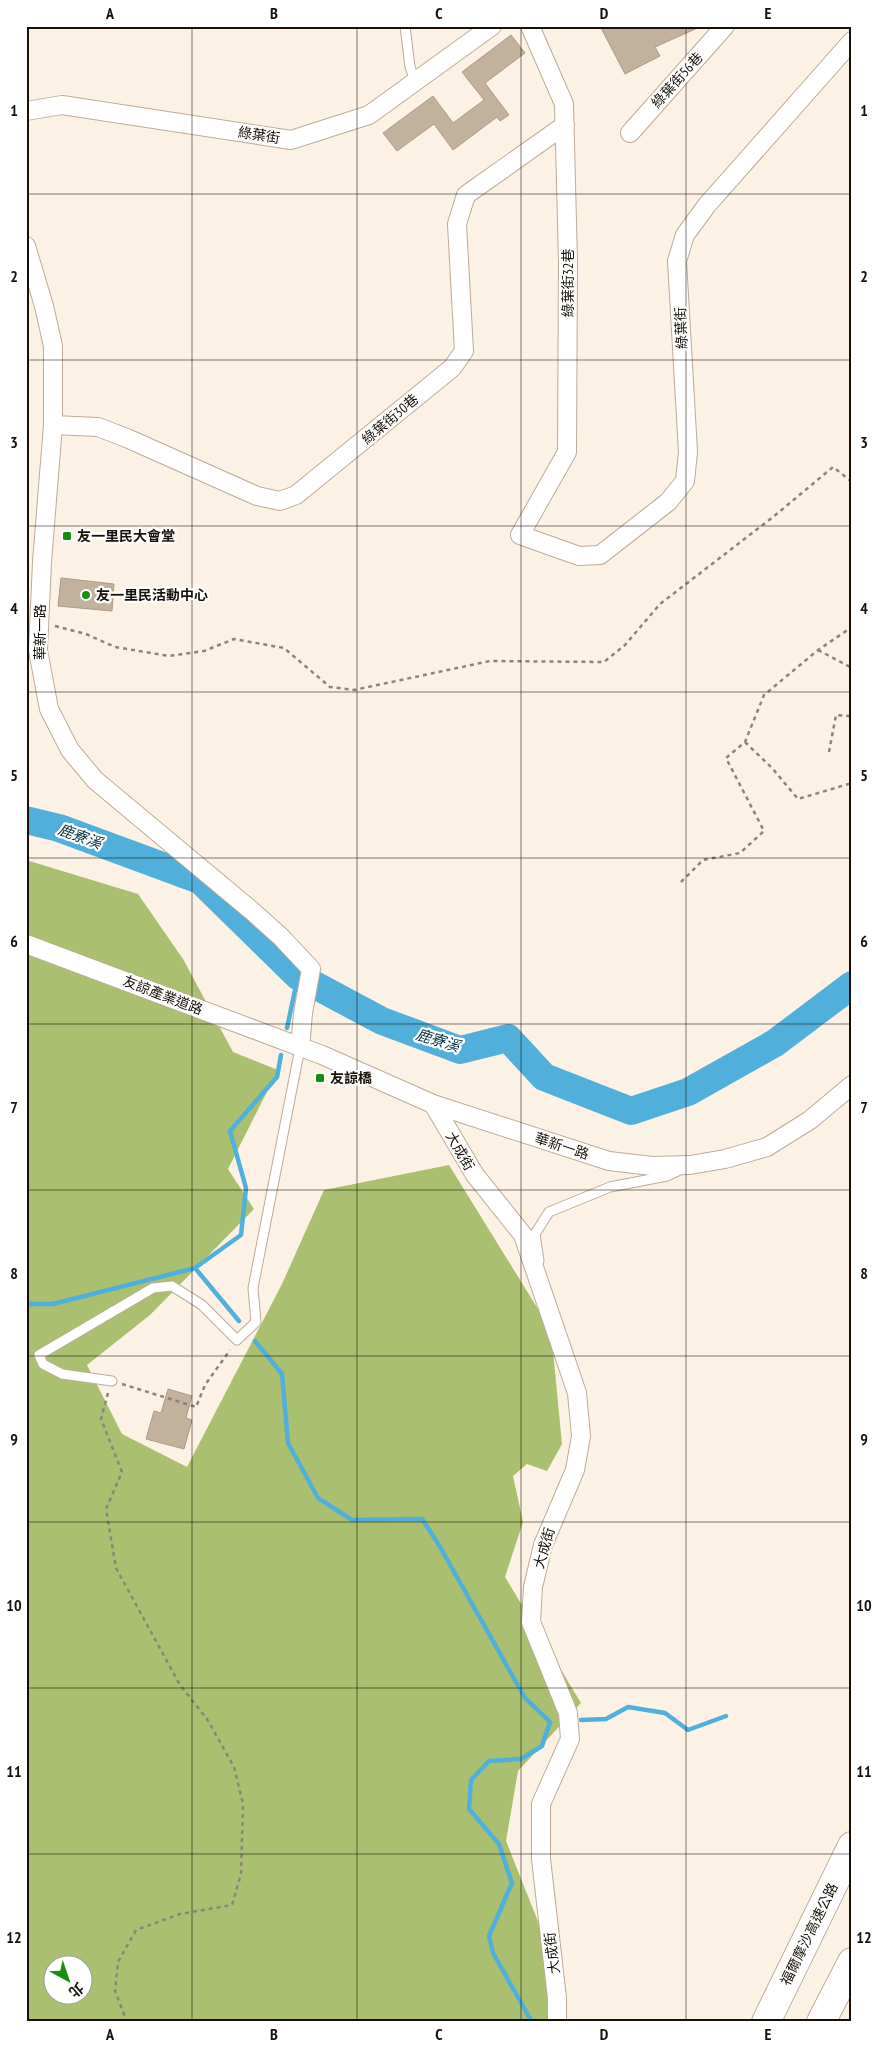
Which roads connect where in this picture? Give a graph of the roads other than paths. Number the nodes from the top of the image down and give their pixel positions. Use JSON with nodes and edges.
{"nodes":[{"id":1,"x":405,"y":26,"type":"edge"},
{"id":2,"x":492,"y":26,"type":"edge"},
{"id":3,"x":530,"y":26,"type":"edge"},
{"id":4,"x":725,"y":26,"type":"edge"},
{"id":5,"x":852,"y":41,"type":"edge"},
{"id":6,"x":415,"y":81,"type":"junction"},
{"id":7,"x":26,"y":111,"type":"edge"},
{"id":8,"x":565,"y":125,"type":"junction"},
{"id":9,"x":630,"y":133,"type":"dead end"},
{"id":10,"x":26,"y":246,"type":"edge"},
{"id":11,"x":53,"y":425,"type":"junction"},
{"id":12,"x":520,"y":535,"type":"joint"},
{"id":13,"x":26,"y":944,"type":"edge"},
{"id":14,"x":300,"y":1048,"type":"junction"},
{"id":15,"x":852,"y":1085,"type":"edge"},
{"id":16,"x":432,"y":1104,"type":"junction"},
{"id":17,"x":690,"y":1165,"type":"junction"},
{"id":18,"x":549,"y":1313,"type":"junction"},
{"id":19,"x":112,"y":1381,"type":"road end"},
{"id":20,"x":852,"y":1846,"type":"edge"},
{"id":21,"x":852,"y":1962,"type":"edge"},
{"id":22,"x":557,"y":2022,"type":"edge"},
{"id":23,"x":766,"y":2022,"type":"edge"},
{"id":24,"x":821,"y":2022,"type":"edge"}],
"edges":[{"from":1,"to":6,"type":"lane"},
{"from":2,"to":6,"type":"street","name":"綠葉街"},
{"from":3,"to":8,"type":"street","name":"綠葉街32巷"},
{"from":4,"to":9,"type":"street","name":"綠葉街56巷"},
{"from":5,"to":12,"type":"street","name":"綠葉街"},
{"from":6,"to":7,"type":"street","name":"綠葉街"},
{"from":8,"to":11,"type":"street","name":"綠葉街30巷"},
{"from":8,"to":12,"type":"street","name":"綠葉街32巷"},
{"from":10,"to":11,"type":"street","name":"華新一路"},
{"from":11,"to":14,"type":"street","name":"華新一路"},
{"from":13,"to":14,"type":"street","name":"友諒產業道路"},
{"from":14,"to":16,"type":"street","name":"華新一路"},
{"from":14,"to":19,"type":"lane"},
{"from":15,"to":17,"type":"street","name":"華新一路"},
{"from":16,"to":17,"type":"street","name":"華新一路"},
{"from":16,"to":18,"type":"street","name":"大成街"},
{"from":17,"to":18,"type":"lane"},
{"from":18,"to":22,"type":"street","name":"大成街"},
{"from":20,"to":23,"type":"highway","name":"福爾摩沙高速公路"},
{"from":21,"to":24,"type":"highway"}]}
